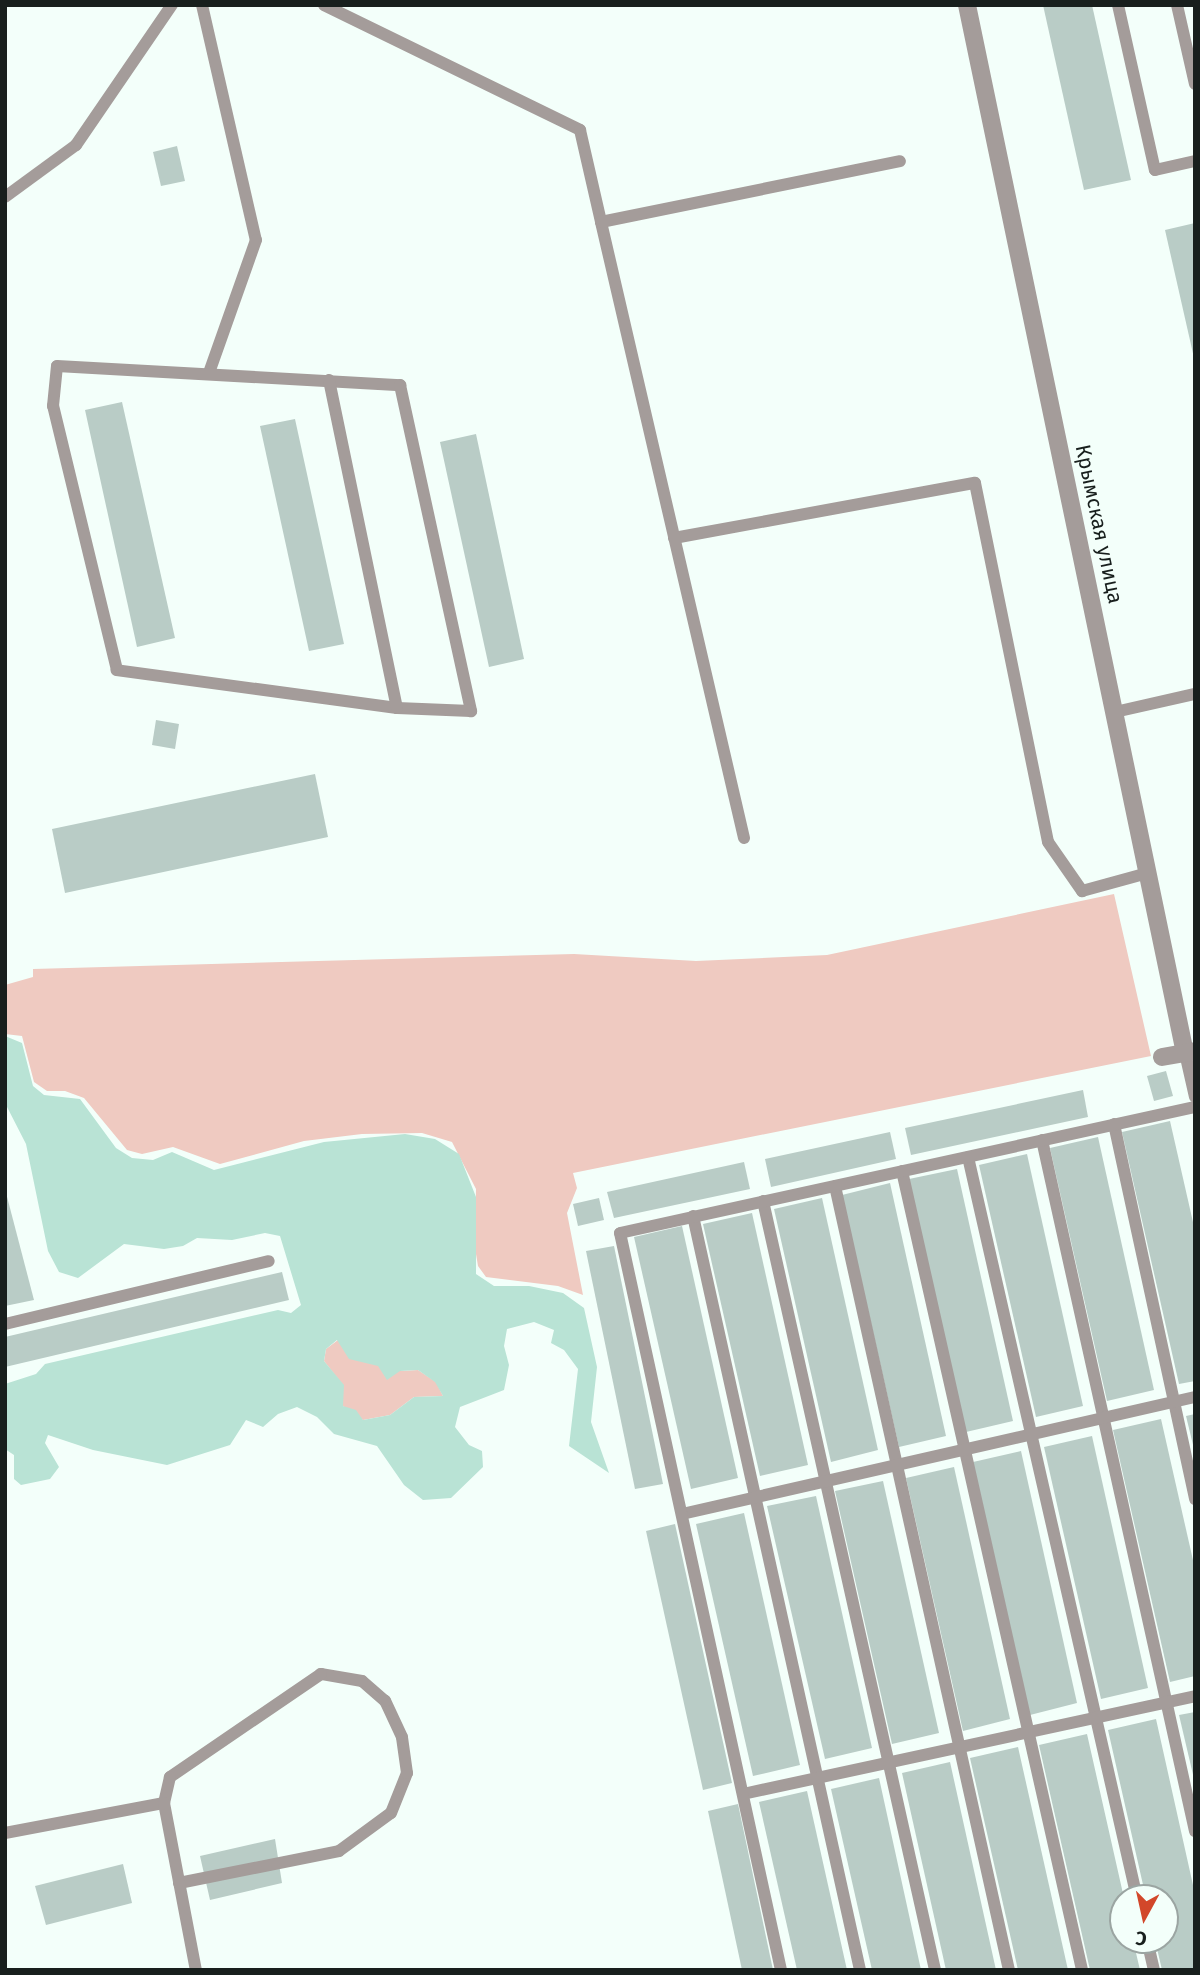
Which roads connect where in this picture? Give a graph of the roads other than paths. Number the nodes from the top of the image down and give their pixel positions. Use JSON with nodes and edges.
{"nodes":[{"id":1,"x":173,"y":5,"type":"edge"},
{"id":2,"x":202,"y":5,"type":"edge"},
{"id":3,"x":324,"y":5,"type":"edge"},
{"id":4,"x":967,"y":5,"type":"edge"},
{"id":5,"x":1118,"y":5,"type":"edge"},
{"id":6,"x":1177,"y":5,"type":"edge"},
{"id":7,"x":1195,"y":84,"type":"edge"},
{"id":8,"x":900,"y":160,"type":"dead end"},
{"id":9,"x":1195,"y":161,"type":"edge"},
{"id":10,"x":5,"y":197,"type":"edge"},
{"id":11,"x":601,"y":222,"type":"junction"},
{"id":12,"x":209,"y":373,"type":"junction"},
{"id":13,"x":330,"y":380,"type":"junction"},
{"id":14,"x":674,"y":538,"type":"junction"},
{"id":15,"x":1195,"y":694,"type":"edge"},
{"id":16,"x":397,"y":708,"type":"junction"},
{"id":17,"x":1115,"y":712,"type":"junction"},
{"id":18,"x":744,"y":838,"type":"dead end"},
{"id":19,"x":1148,"y":873,"type":"junction"},
{"id":20,"x":1190,"y":1052,"type":"edge"},
{"id":21,"x":1162,"y":1057,"type":"dead end"},
{"id":22,"x":1195,"y":1097,"type":"edge"},
{"id":23,"x":1195,"y":1107,"type":"edge"},
{"id":24,"x":1114,"y":1124,"type":"junction"},
{"id":25,"x":1042,"y":1140,"type":"junction"},
{"id":26,"x":968,"y":1157,"type":"junction"},
{"id":27,"x":902,"y":1171,"type":"junction"},
{"id":28,"x":835,"y":1186,"type":"junction"},
{"id":29,"x":763,"y":1201,"type":"junction"},
{"id":30,"x":693,"y":1216,"type":"junction"},
{"id":31,"x":269,"y":1261,"type":"dead end"},
{"id":32,"x":5,"y":1324,"type":"edge"},
{"id":33,"x":1195,"y":1397,"type":"edge"},
{"id":34,"x":1174,"y":1401,"type":"junction"},
{"id":35,"x":1104,"y":1418,"type":"junction"},
{"id":36,"x":1030,"y":1434,"type":"junction"},
{"id":37,"x":964,"y":1450,"type":"junction"},
{"id":38,"x":895,"y":1465,"type":"junction"},
{"id":39,"x":827,"y":1480,"type":"junction"},
{"id":40,"x":752,"y":1497,"type":"junction"},
{"id":41,"x":1195,"y":1499,"type":"edge"},
{"id":42,"x":682,"y":1514,"type":"junction"},
{"id":43,"x":1195,"y":1696,"type":"edge"},
{"id":44,"x":1165,"y":1702,"type":"junction"},
{"id":45,"x":1094,"y":1716,"type":"junction"},
{"id":46,"x":1025,"y":1731,"type":"junction"},
{"id":47,"x":956,"y":1746,"type":"junction"},
{"id":48,"x":888,"y":1761,"type":"junction"},
{"id":49,"x":815,"y":1777,"type":"junction"},
{"id":50,"x":743,"y":1794,"type":"junction"},
{"id":51,"x":164,"y":1803,"type":"junction"},
{"id":52,"x":1195,"y":1831,"type":"edge"},
{"id":53,"x":5,"y":1833,"type":"edge"},
{"id":54,"x":179,"y":1883,"type":"junction"},
{"id":55,"x":1134,"y":1884,"type":"edge"},
{"id":56,"x":196,"y":1970,"type":"edge"},
{"id":57,"x":781,"y":1970,"type":"edge"},
{"id":58,"x":860,"y":1970,"type":"edge"},
{"id":59,"x":935,"y":1970,"type":"edge"},
{"id":60,"x":1009,"y":1970,"type":"edge"},
{"id":61,"x":1082,"y":1970,"type":"edge"}],
"edges":[{"from":1,"to":10,"type":"lane"},
{"from":2,"to":12,"type":"lane"},
{"from":3,"to":11,"type":"lane"},
{"from":4,"to":17,"type":"street","name":"Крымская улица"},
{"from":5,"to":9,"type":"lane"},
{"from":6,"to":7,"type":"lane"},
{"from":8,"to":11,"type":"lane"},
{"from":11,"to":14,"type":"lane"},
{"from":12,"to":13,"type":"lane"},
{"from":12,"to":16,"type":"lane"},
{"from":13,"to":16,"type":"lane"},
{"from":13,"to":16,"type":"lane"},
{"from":14,"to":18,"type":"lane"},
{"from":14,"to":19,"type":"lane"},
{"from":15,"to":17,"type":"lane"},
{"from":17,"to":19,"type":"street","name":"Крымская улица"},
{"from":19,"to":20,"type":"street","name":"Крымская улица"},
{"from":20,"to":21,"type":"street"},
{"from":20,"to":22,"type":"lane"},
{"from":23,"to":24,"type":"lane"},
{"from":24,"to":25,"type":"lane"},
{"from":24,"to":34,"type":"lane"},
{"from":25,"to":26,"type":"lane"},
{"from":25,"to":35,"type":"lane"},
{"from":26,"to":27,"type":"lane"},
{"from":26,"to":36,"type":"lane"},
{"from":27,"to":28,"type":"lane"},
{"from":27,"to":37,"type":"lane"},
{"from":28,"to":29,"type":"lane"},
{"from":28,"to":38,"type":"lane"},
{"from":29,"to":30,"type":"lane"},
{"from":29,"to":39,"type":"lane"},
{"from":30,"to":40,"type":"lane"},
{"from":30,"to":42,"type":"lane"},
{"from":31,"to":32,"type":"lane"},
{"from":33,"to":34,"type":"lane"},
{"from":34,"to":35,"type":"lane"},
{"from":34,"to":41,"type":"lane"},
{"from":35,"to":36,"type":"lane"},
{"from":35,"to":44,"type":"lane"},
{"from":36,"to":37,"type":"lane"},
{"from":36,"to":45,"type":"lane"},
{"from":37,"to":38,"type":"lane"},
{"from":37,"to":46,"type":"lane"},
{"from":38,"to":39,"type":"lane"},
{"from":38,"to":47,"type":"lane"},
{"from":39,"to":40,"type":"lane"},
{"from":39,"to":48,"type":"lane"},
{"from":40,"to":42,"type":"lane"},
{"from":40,"to":49,"type":"lane"},
{"from":42,"to":50,"type":"lane"},
{"from":43,"to":44,"type":"lane"},
{"from":44,"to":45,"type":"lane"},
{"from":44,"to":52,"type":"lane"},
{"from":45,"to":46,"type":"lane"},
{"from":45,"to":55,"type":"lane"},
{"from":46,"to":47,"type":"lane"},
{"from":46,"to":61,"type":"lane"},
{"from":47,"to":48,"type":"lane"},
{"from":47,"to":60,"type":"lane"},
{"from":48,"to":49,"type":"lane"},
{"from":48,"to":59,"type":"lane"},
{"from":49,"to":50,"type":"lane"},
{"from":49,"to":58,"type":"lane"},
{"from":50,"to":57,"type":"lane"},
{"from":51,"to":53,"type":"lane"},
{"from":51,"to":54,"type":"lane"},
{"from":51,"to":54,"type":"lane"},
{"from":54,"to":56,"type":"lane"}]}
